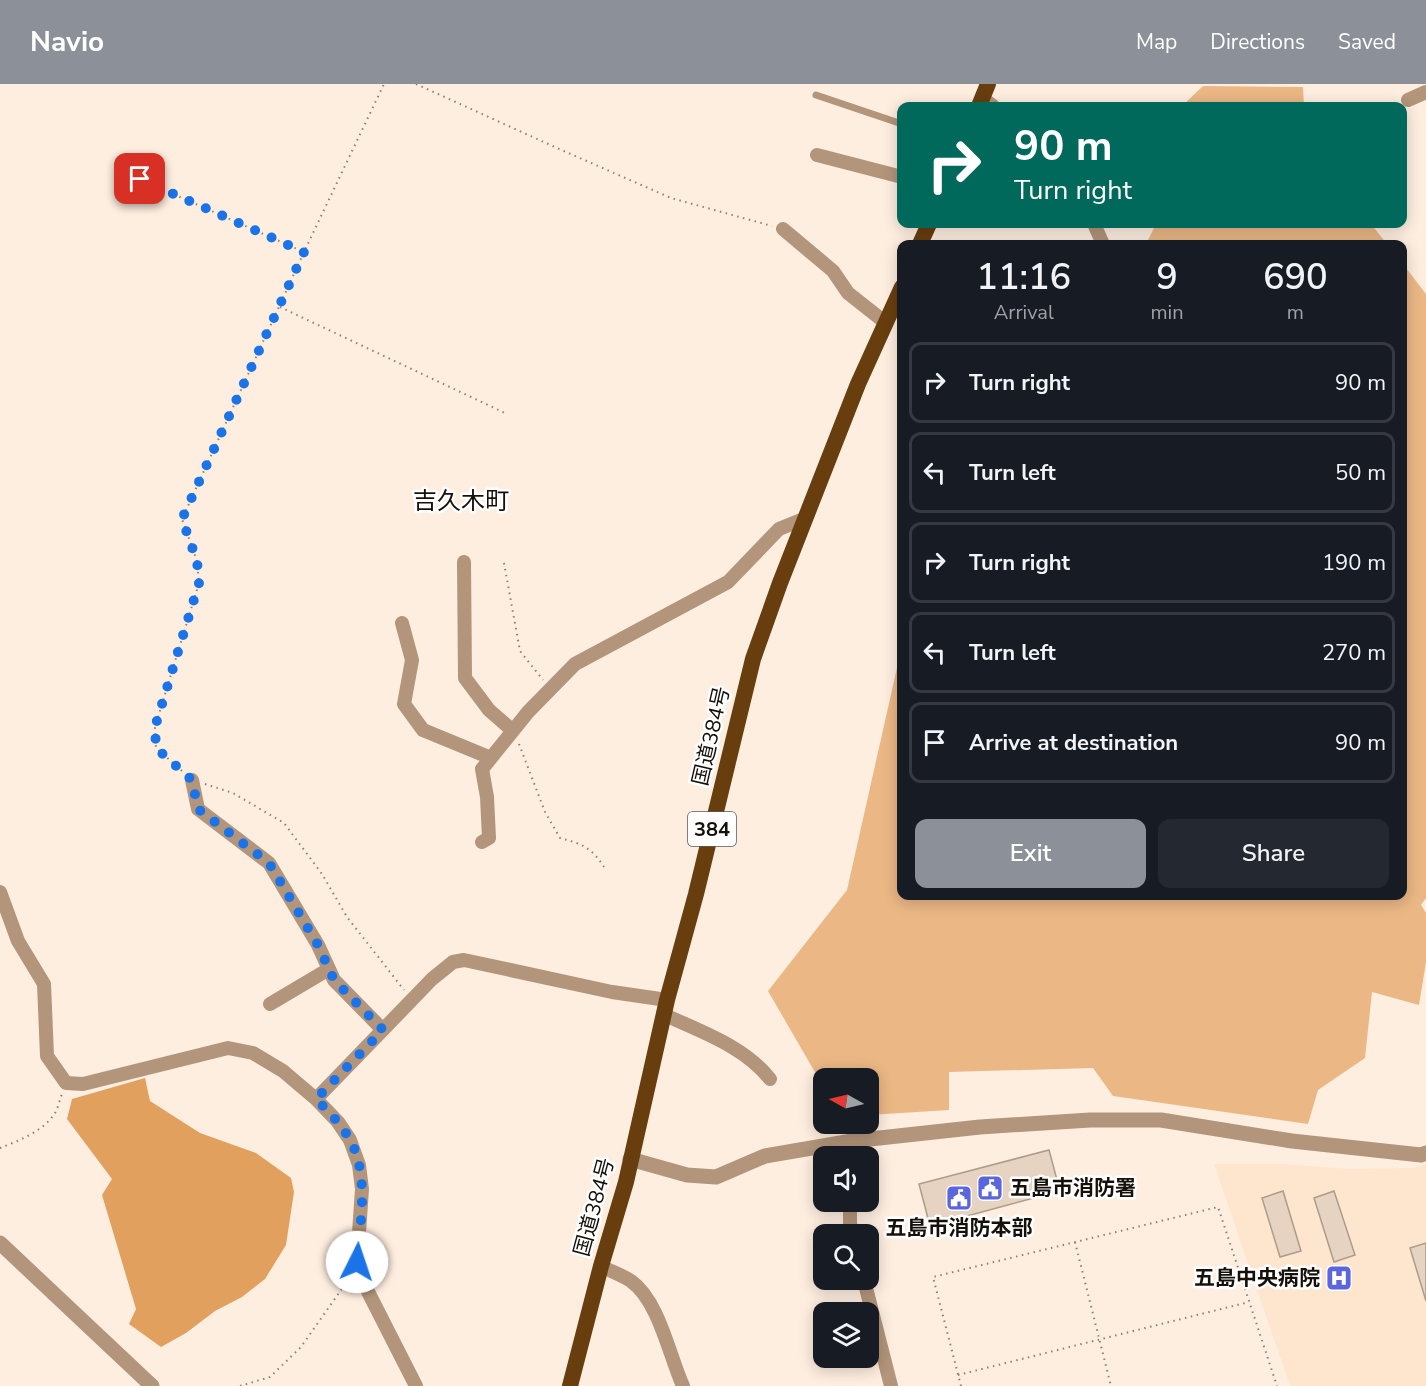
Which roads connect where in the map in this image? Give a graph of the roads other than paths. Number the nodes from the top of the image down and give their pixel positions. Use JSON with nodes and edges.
{"nodes":[{"id":1,"x":1426,"y":92,"type":"edge"},
{"id":2,"x":816,"y":95,"type":"dead end"},
{"id":3,"x":1408,"y":100,"type":"dead end"},
{"id":4,"x":897,"y":122,"type":"edge"},
{"id":5,"x":817,"y":155,"type":"dead end"},
{"id":6,"x":897,"y":176,"type":"edge"},
{"id":7,"x":783,"y":229,"type":"road end"},
{"id":8,"x":897,"y":298,"type":"edge"},
{"id":9,"x":886,"y":323,"type":"junction"},
{"id":10,"x":806,"y":518,"type":"junction"},
{"id":11,"x":464,"y":562,"type":"dead end"},
{"id":12,"x":402,"y":623,"type":"dead end"},
{"id":13,"x":513,"y":731,"type":"junction"},
{"id":14,"x":491,"y":758,"type":"junction"},
{"id":15,"x":192,"y":780,"type":"road end"},
{"id":16,"x":482,"y":842,"type":"dead end"},
{"id":17,"x":0,"y":892,"type":"edge"},
{"id":18,"x":329,"y":969,"type":"junction"},
{"id":19,"x":270,"y":1004,"type":"dead end"},
{"id":20,"x":665,"y":1007,"type":"junction"},
{"id":21,"x":383,"y":1030,"type":"junction"},
{"id":22,"x":770,"y":1079,"type":"dead end"},
{"id":23,"x":316,"y":1099,"type":"junction"},
{"id":24,"x":852,"y":1141,"type":"junction"},
{"id":25,"x":852,"y":1146,"type":"edge"},
{"id":26,"x":1426,"y":1153,"type":"edge"},
{"id":27,"x":630,"y":1159,"type":"junction"},
{"id":28,"x":0,"y":1243,"type":"edge"},
{"id":29,"x":601,"y":1266,"type":"junction"},
{"id":30,"x":867,"y":1290,"type":"edge"},
{"id":31,"x":152,"y":1386,"type":"edge"},
{"id":32,"x":416,"y":1386,"type":"edge"},
{"id":33,"x":570,"y":1386,"type":"edge"},
{"id":34,"x":683,"y":1386,"type":"edge"},
{"id":35,"x":891,"y":1386,"type":"edge"}],
"edges":[{"from":1,"to":3,"type":"street"},
{"from":2,"to":4,"type":"lane"},
{"from":5,"to":6,"type":"street"},
{"from":7,"to":9,"type":"street"},
{"from":8,"to":9,"type":"highway","name":"国道384号","number":"384"},
{"from":9,"to":10,"type":"highway","name":"国道384号","number":"384"},
{"from":10,"to":13,"type":"street"},
{"from":10,"to":20,"type":"highway","name":"国道384号","number":"384"},
{"from":11,"to":13,"type":"street"},
{"from":12,"to":14,"type":"street"},
{"from":13,"to":14,"type":"street"},
{"from":14,"to":16,"type":"street"},
{"from":15,"to":18,"type":"street"},
{"from":17,"to":23,"type":"street"},
{"from":18,"to":19,"type":"street"},
{"from":18,"to":21,"type":"street"},
{"from":20,"to":21,"type":"street"},
{"from":20,"to":22,"type":"street"},
{"from":20,"to":27,"type":"highway","name":"国道384号","number":"384"},
{"from":21,"to":23,"type":"street"},
{"from":23,"to":32,"type":"street"},
{"from":24,"to":25,"type":"street"},
{"from":24,"to":26,"type":"street"},
{"from":24,"to":27,"type":"street"},
{"from":27,"to":29,"type":"highway","name":"国道384号","number":"384"},
{"from":28,"to":31,"type":"street"},
{"from":29,"to":33,"type":"highway","name":"国道384号","number":"384"},
{"from":29,"to":34,"type":"street"},
{"from":30,"to":35,"type":"street"}]}
